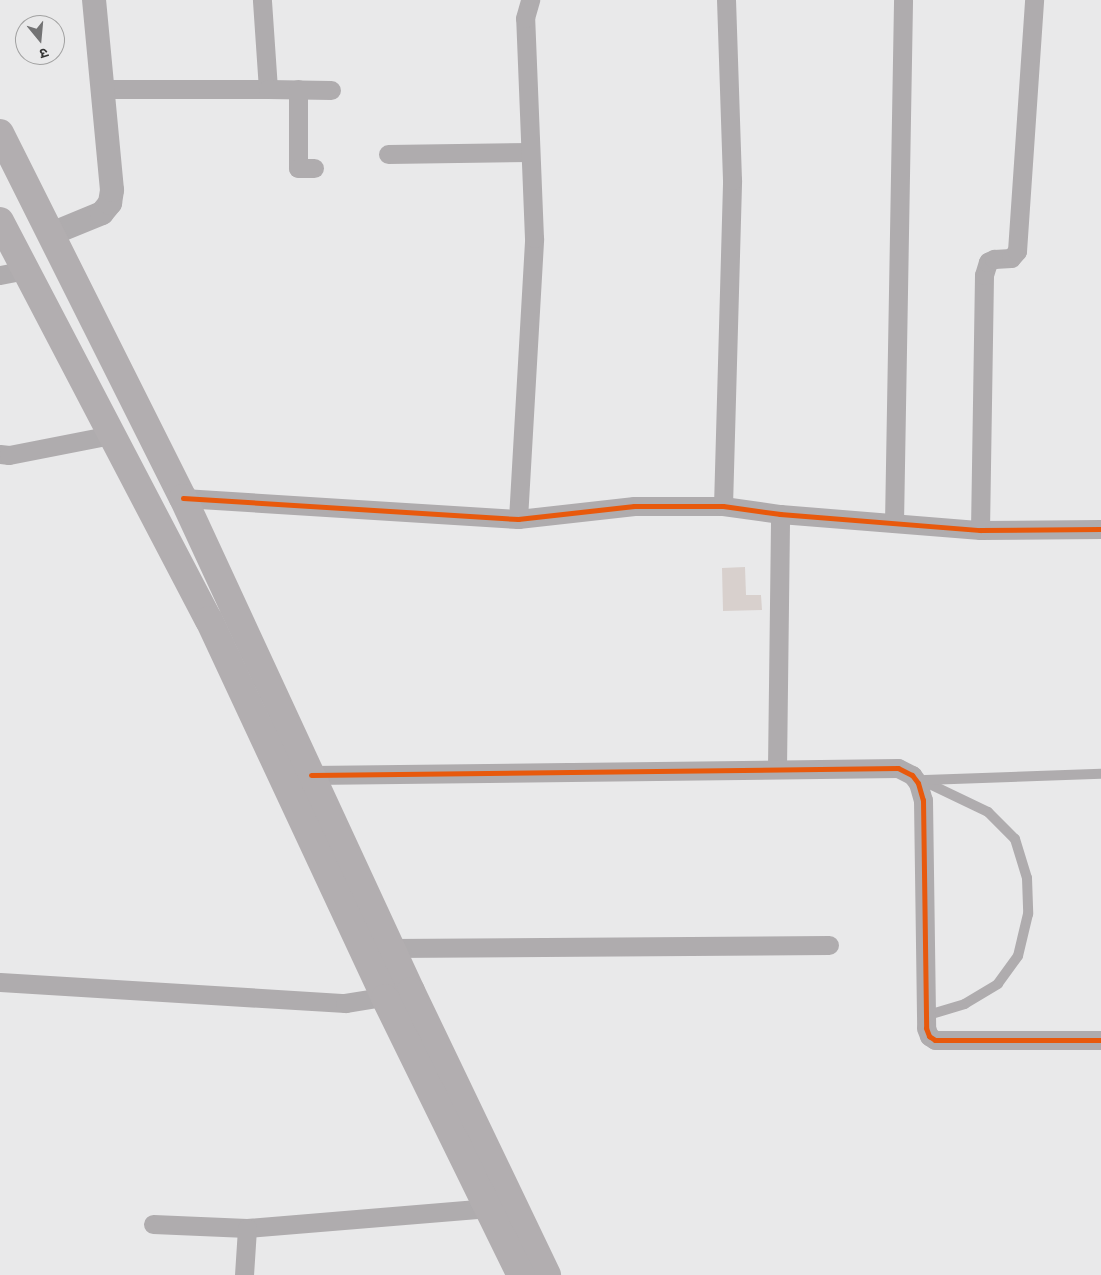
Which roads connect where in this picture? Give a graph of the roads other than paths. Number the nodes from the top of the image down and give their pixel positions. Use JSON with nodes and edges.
{"nodes":[{"id":1,"x":94,"y":0,"type":"edge"},
{"id":2,"x":262,"y":0,"type":"edge"},
{"id":3,"x":530,"y":0,"type":"edge"},
{"id":4,"x":726,"y":0,"type":"edge"},
{"id":5,"x":902,"y":0,"type":"edge"},
{"id":6,"x":1034,"y":0,"type":"edge"},
{"id":7,"x":104,"y":89,"type":"junction"},
{"id":8,"x":268,"y":89,"type":"junction"},
{"id":9,"x":298,"y":89,"type":"junction"},
{"id":10,"x":331,"y":90,"type":"dead end"},
{"id":11,"x":0,"y":133,"type":"edge"},
{"id":12,"x":530,"y":152,"type":"junction"},
{"id":13,"x":388,"y":154,"type":"dead end"},
{"id":14,"x":314,"y":168,"type":"dead end"},
{"id":15,"x":0,"y":222,"type":"edge"},
{"id":16,"x":52,"y":234,"type":"junction"},
{"id":17,"x":13,"y":272,"type":"edge"},
{"id":18,"x":111,"y":434,"type":"junction"},
{"id":19,"x":0,"y":454,"type":"edge"},
{"id":20,"x":183,"y":498,"type":"junction"},
{"id":21,"x":723,"y":506,"type":"junction"},
{"id":22,"x":780,"y":514,"type":"junction"},
{"id":23,"x":518,"y":519,"type":"junction"},
{"id":24,"x":894,"y":523,"type":"junction"},
{"id":25,"x":1101,"y":529,"type":"edge"},
{"id":26,"x":980,"y":530,"type":"junction"},
{"id":27,"x":777,"y":768,"type":"junction"},
{"id":28,"x":1101,"y":774,"type":"edge"},
{"id":29,"x":311,"y":775,"type":"junction"},
{"id":30,"x":918,"y":778,"type":"junction"},
{"id":31,"x":829,"y":946,"type":"dead end"},
{"id":32,"x":391,"y":948,"type":"junction"},
{"id":33,"x":0,"y":982,"type":"edge"},
{"id":34,"x":411,"y":991,"type":"junction"},
{"id":35,"x":385,"y":998,"type":"junction"},
{"id":36,"x":925,"y":1016,"type":"junction"},
{"id":37,"x":1101,"y":1040,"type":"edge"},
{"id":38,"x":488,"y":1208,"type":"junction"},
{"id":39,"x":153,"y":1224,"type":"dead end"},
{"id":40,"x":247,"y":1228,"type":"junction"},
{"id":41,"x":244,"y":1275,"type":"edge"},
{"id":42,"x":521,"y":1275,"type":"edge"},
{"id":43,"x":547,"y":1275,"type":"edge"}],
"edges":[{"from":1,"to":7,"type":"street"},
{"from":2,"to":8,"type":"street"},
{"from":3,"to":12,"type":"street"},
{"from":4,"to":21,"type":"street"},
{"from":5,"to":24,"type":"street"},
{"from":6,"to":26,"type":"street"},
{"from":7,"to":8,"type":"street"},
{"from":7,"to":16,"type":"street"},
{"from":8,"to":9,"type":"street"},
{"from":9,"to":10,"type":"street"},
{"from":9,"to":14,"type":"street"},
{"from":11,"to":16,"type":"main road"},
{"from":12,"to":13,"type":"street"},
{"from":12,"to":23,"type":"street"},
{"from":15,"to":17,"type":"main road"},
{"from":16,"to":20,"type":"main road"},
{"from":17,"to":18,"type":"main road"},
{"from":18,"to":19,"type":"street"},
{"from":18,"to":35,"type":"main road"},
{"from":20,"to":23,"type":"street"},
{"from":20,"to":29,"type":"main road"},
{"from":21,"to":22,"type":"street"},
{"from":21,"to":23,"type":"street"},
{"from":22,"to":24,"type":"street"},
{"from":22,"to":27,"type":"street"},
{"from":24,"to":26,"type":"street"},
{"from":25,"to":26,"type":"street"},
{"from":27,"to":29,"type":"street"},
{"from":27,"to":30,"type":"street"},
{"from":28,"to":30,"type":"lane"},
{"from":29,"to":32,"type":"main road"},
{"from":30,"to":36,"type":"street"},
{"from":30,"to":36,"type":"lane"},
{"from":31,"to":32,"type":"street"},
{"from":32,"to":34,"type":"main road"},
{"from":33,"to":35,"type":"street"},
{"from":34,"to":35,"type":"street"},
{"from":34,"to":43,"type":"main road"},
{"from":35,"to":38,"type":"main road"},
{"from":36,"to":37,"type":"street"},
{"from":38,"to":40,"type":"street"},
{"from":38,"to":42,"type":"main road"},
{"from":39,"to":40,"type":"street"},
{"from":40,"to":41,"type":"street"}]}
